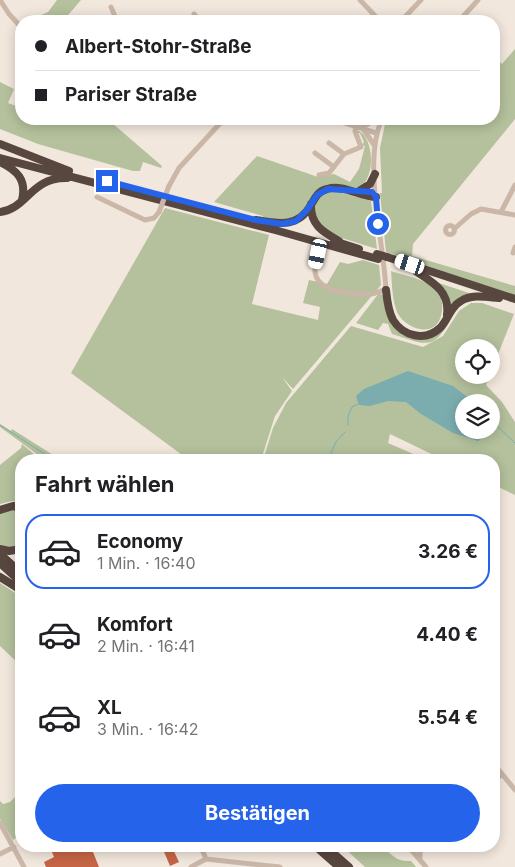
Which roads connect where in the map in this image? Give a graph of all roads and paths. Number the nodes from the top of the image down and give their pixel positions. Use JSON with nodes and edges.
{"nodes":[{"id":1,"x":0,"y":0,"type":"edge"},
{"id":2,"x":360,"y":0,"type":"edge"},
{"id":3,"x":422,"y":0,"type":"edge"},
{"id":4,"x":478,"y":0,"type":"edge"},
{"id":5,"x":111,"y":7,"type":"dead end"},
{"id":6,"x":114,"y":15,"type":"edge"},
{"id":7,"x":374,"y":15,"type":"edge"},
{"id":8,"x":407,"y":15,"type":"edge"},
{"id":9,"x":464,"y":15,"type":"edge"},
{"id":10,"x":15,"y":20,"type":"edge"},
{"id":11,"x":219,"y":125,"type":"edge"},
{"id":12,"x":351,"y":125,"type":"edge"},
{"id":13,"x":367,"y":125,"type":"edge"},
{"id":14,"x":378,"y":125,"type":"edge"},
{"id":15,"x":360,"y":128,"type":"junction"},
{"id":16,"x":376,"y":133,"type":"junction"},
{"id":17,"x":329,"y":143,"type":"dead end"},
{"id":18,"x":0,"y":144,"type":"edge"},
{"id":19,"x":374,"y":145,"type":"junction"},
{"id":20,"x":0,"y":153,"type":"edge"},
{"id":21,"x":315,"y":153,"type":"dead end"},
{"id":22,"x":344,"y":154,"type":"junction"},
{"id":23,"x":0,"y":158,"type":"edge"},
{"id":24,"x":0,"y":162,"type":"edge"},
{"id":25,"x":334,"y":167,"type":"junction"},
{"id":26,"x":69,"y":171,"type":"junction"},
{"id":27,"x":375,"y":174,"type":"junction"},
{"id":28,"x":319,"y":175,"type":"dead end"},
{"id":29,"x":87,"y":181,"type":"junction"},
{"id":30,"x":515,"y":185,"type":"edge"},
{"id":31,"x":356,"y":191,"type":"junction"},
{"id":32,"x":98,"y":197,"type":"dead end"},
{"id":33,"x":376,"y":197,"type":"junction"},
{"id":34,"x":22,"y":200,"type":"junction"},
{"id":35,"x":311,"y":204,"type":"junction"},
{"id":36,"x":0,"y":212,"type":"edge"},
{"id":37,"x":501,"y":212,"type":"junction"},
{"id":38,"x":515,"y":216,"type":"edge"},
{"id":39,"x":256,"y":220,"type":"junction"},
{"id":40,"x":454,"y":229,"type":"dead end"},
{"id":41,"x":347,"y":245,"type":"junction"},
{"id":42,"x":318,"y":254,"type":"dead end"},
{"id":43,"x":378,"y":257,"type":"junction"},
{"id":44,"x":387,"y":260,"type":"junction"},
{"id":45,"x":417,"y":272,"type":"junction"},
{"id":46,"x":386,"y":290,"type":"junction"},
{"id":47,"x":499,"y":298,"type":"junction"},
{"id":48,"x":515,"y":299,"type":"edge"},
{"id":49,"x":515,"y":303,"type":"edge"},
{"id":50,"x":447,"y":317,"type":"junction"},
{"id":51,"x":15,"y":504,"type":"edge"},
{"id":52,"x":0,"y":508,"type":"edge"},
{"id":53,"x":0,"y":549,"type":"edge"},
{"id":54,"x":15,"y":550,"type":"edge"},
{"id":55,"x":0,"y":554,"type":"edge"},
{"id":56,"x":0,"y":563,"type":"edge"},
{"id":57,"x":15,"y":568,"type":"edge"},
{"id":58,"x":0,"y":577,"type":"edge"},
{"id":59,"x":15,"y":577,"type":"edge"},
{"id":60,"x":15,"y":586,"type":"edge"},
{"id":61,"x":500,"y":772,"type":"edge"},
{"id":62,"x":502,"y":774,"type":"joint"},
{"id":63,"x":515,"y":790,"type":"edge"},
{"id":64,"x":0,"y":823,"type":"edge"},
{"id":65,"x":14,"y":847,"type":"joint"},
{"id":66,"x":16,"y":852,"type":"edge"},
{"id":67,"x":203,"y":852,"type":"edge"},
{"id":68,"x":322,"y":852,"type":"edge"},
{"id":69,"x":332,"y":852,"type":"edge"},
{"id":70,"x":413,"y":852,"type":"edge"},
{"id":71,"x":420,"y":852,"type":"edge"},
{"id":72,"x":0,"y":854,"type":"edge"},
{"id":73,"x":206,"y":859,"type":"junction"},
{"id":74,"x":421,"y":861,"type":"junction"},
{"id":75,"x":24,"y":867,"type":"edge"},
{"id":76,"x":191,"y":867,"type":"edge"},
{"id":77,"x":280,"y":867,"type":"edge"},
{"id":78,"x":339,"y":867,"type":"edge"},
{"id":79,"x":349,"y":867,"type":"edge"},
{"id":80,"x":426,"y":867,"type":"edge"}],
"edges":[{"from":1,"to":10,"type":"street"},
{"from":2,"to":7,"type":"street"},
{"from":3,"to":8,"type":"street"},
{"from":4,"to":9,"type":"street"},
{"from":5,"to":6,"type":"street"},
{"from":11,"to":32,"type":"street","bridge":true},
{"from":12,"to":15,"type":"street"},
{"from":13,"to":15,"type":"street"},
{"from":14,"to":16,"type":"street"},
{"from":15,"to":16,"type":"street"},
{"from":15,"to":19,"type":"street"},
{"from":15,"to":22,"type":"street"},
{"from":16,"to":19,"type":"street"},
{"from":17,"to":22,"type":"street"},
{"from":18,"to":26,"type":"highway"},
{"from":19,"to":27,"type":"street"},
{"from":20,"to":26,"type":"highway"},
{"from":21,"to":25,"type":"street"},
{"from":22,"to":25,"type":"street"},
{"from":23,"to":29,"type":"highway"},
{"from":24,"to":34,"type":"highway"},
{"from":25,"to":28,"type":"street"},
{"from":26,"to":39,"type":"highway"},
{"from":27,"to":31,"type":"highway"},
{"from":27,"to":33,"type":"street"},
{"from":29,"to":34,"type":"highway"},
{"from":29,"to":43,"type":"highway"},
{"from":30,"to":37,"type":"street"},
{"from":31,"to":33,"type":"highway"},
{"from":31,"to":35,"type":"highway"},
{"from":33,"to":46,"type":"street"},
{"from":34,"to":36,"type":"highway"},
{"from":35,"to":39,"type":"highway"},
{"from":35,"to":41,"type":"highway"},
{"from":37,"to":38,"type":"street"},
{"from":37,"to":40,"type":"street"},
{"from":39,"to":41,"type":"highway"},
{"from":41,"to":43,"type":"highway"},
{"from":42,"to":46,"type":"street"},
{"from":43,"to":44,"type":"highway","bridge":true},
{"from":44,"to":45,"type":"highway"},
{"from":44,"to":48,"type":"highway"},
{"from":45,"to":47,"type":"highway"},
{"from":45,"to":50,"type":"highway"},
{"from":46,"to":50,"type":"highway"},
{"from":47,"to":49,"type":"highway"},
{"from":47,"to":50,"type":"highway"},
{"from":51,"to":52,"type":"highway"},
{"from":53,"to":54,"type":"highway"},
{"from":55,"to":57,"type":"highway"},
{"from":56,"to":59,"type":"highway"},
{"from":58,"to":60,"type":"highway"},
{"from":61,"to":62,"type":"street"},
{"from":62,"to":63,"type":"street"},
{"from":64,"to":65,"type":"street"},
{"from":65,"to":72,"type":"street"},
{"from":66,"to":75,"type":"street"},
{"from":67,"to":73,"type":"street"},
{"from":68,"to":78,"type":"highway"},
{"from":69,"to":79,"type":"highway"},
{"from":70,"to":74,"type":"street"},
{"from":71,"to":74,"type":"street"},
{"from":73,"to":76,"type":"street"},
{"from":73,"to":77,"type":"street"},
{"from":74,"to":80,"type":"street"}]}
